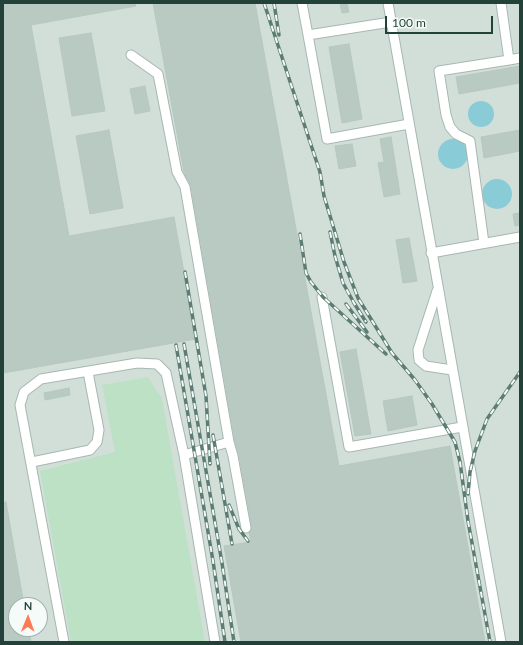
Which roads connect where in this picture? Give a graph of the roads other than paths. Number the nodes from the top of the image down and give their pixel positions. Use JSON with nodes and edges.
{"nodes":[{"id":1,"x":302,"y":3,"type":"edge"},
{"id":2,"x":388,"y":3,"type":"edge"},
{"id":3,"x":500,"y":3,"type":"edge"},
{"id":4,"x":391,"y":22,"type":"junction"},
{"id":5,"x":308,"y":35,"type":"junction"},
{"id":6,"x":131,"y":55,"type":"dead end"},
{"id":7,"x":520,"y":58,"type":"edge"},
{"id":8,"x":510,"y":60,"type":"junction"},
{"id":9,"x":409,"y":124,"type":"junction"},
{"id":10,"x":520,"y":237,"type":"edge"},
{"id":11,"x":484,"y":243,"type":"junction"},
{"id":12,"x":431,"y":253,"type":"junction"},
{"id":13,"x":438,"y":290,"type":"junction"},
{"id":14,"x":322,"y":298,"type":"dead end"},
{"id":15,"x":452,"y":370,"type":"junction"},
{"id":16,"x":88,"y":372,"type":"junction"},
{"id":17,"x":462,"y":427,"type":"junction"},
{"id":18,"x":229,"y":442,"type":"junction"},
{"id":19,"x":184,"y":455,"type":"junction"},
{"id":20,"x":32,"y":462,"type":"junction"},
{"id":21,"x":246,"y":528,"type":"dead end"},
{"id":22,"x":64,"y":642,"type":"edge"},
{"id":23,"x":215,"y":642,"type":"edge"},
{"id":24,"x":501,"y":642,"type":"edge"}],
"edges":[{"from":1,"to":5,"type":"lane"},
{"from":2,"to":4,"type":"lane"},
{"from":3,"to":8,"type":"lane"},
{"from":4,"to":5,"type":"lane"},
{"from":4,"to":9,"type":"lane"},
{"from":5,"to":9,"type":"lane"},
{"from":6,"to":18,"type":"lane"},
{"from":7,"to":8,"type":"lane"},
{"from":8,"to":11,"type":"lane"},
{"from":9,"to":12,"type":"lane"},
{"from":10,"to":11,"type":"lane"},
{"from":11,"to":12,"type":"lane"},
{"from":12,"to":13,"type":"lane"},
{"from":13,"to":15,"type":"lane"},
{"from":13,"to":15,"type":"lane"},
{"from":14,"to":17,"type":"lane"},
{"from":15,"to":17,"type":"lane"},
{"from":16,"to":19,"type":"lane"},
{"from":16,"to":20,"type":"lane"},
{"from":16,"to":20,"type":"lane"},
{"from":17,"to":24,"type":"lane"},
{"from":18,"to":19,"type":"lane"},
{"from":18,"to":21,"type":"lane"},
{"from":19,"to":23,"type":"lane"},
{"from":20,"to":22,"type":"lane"}]}
